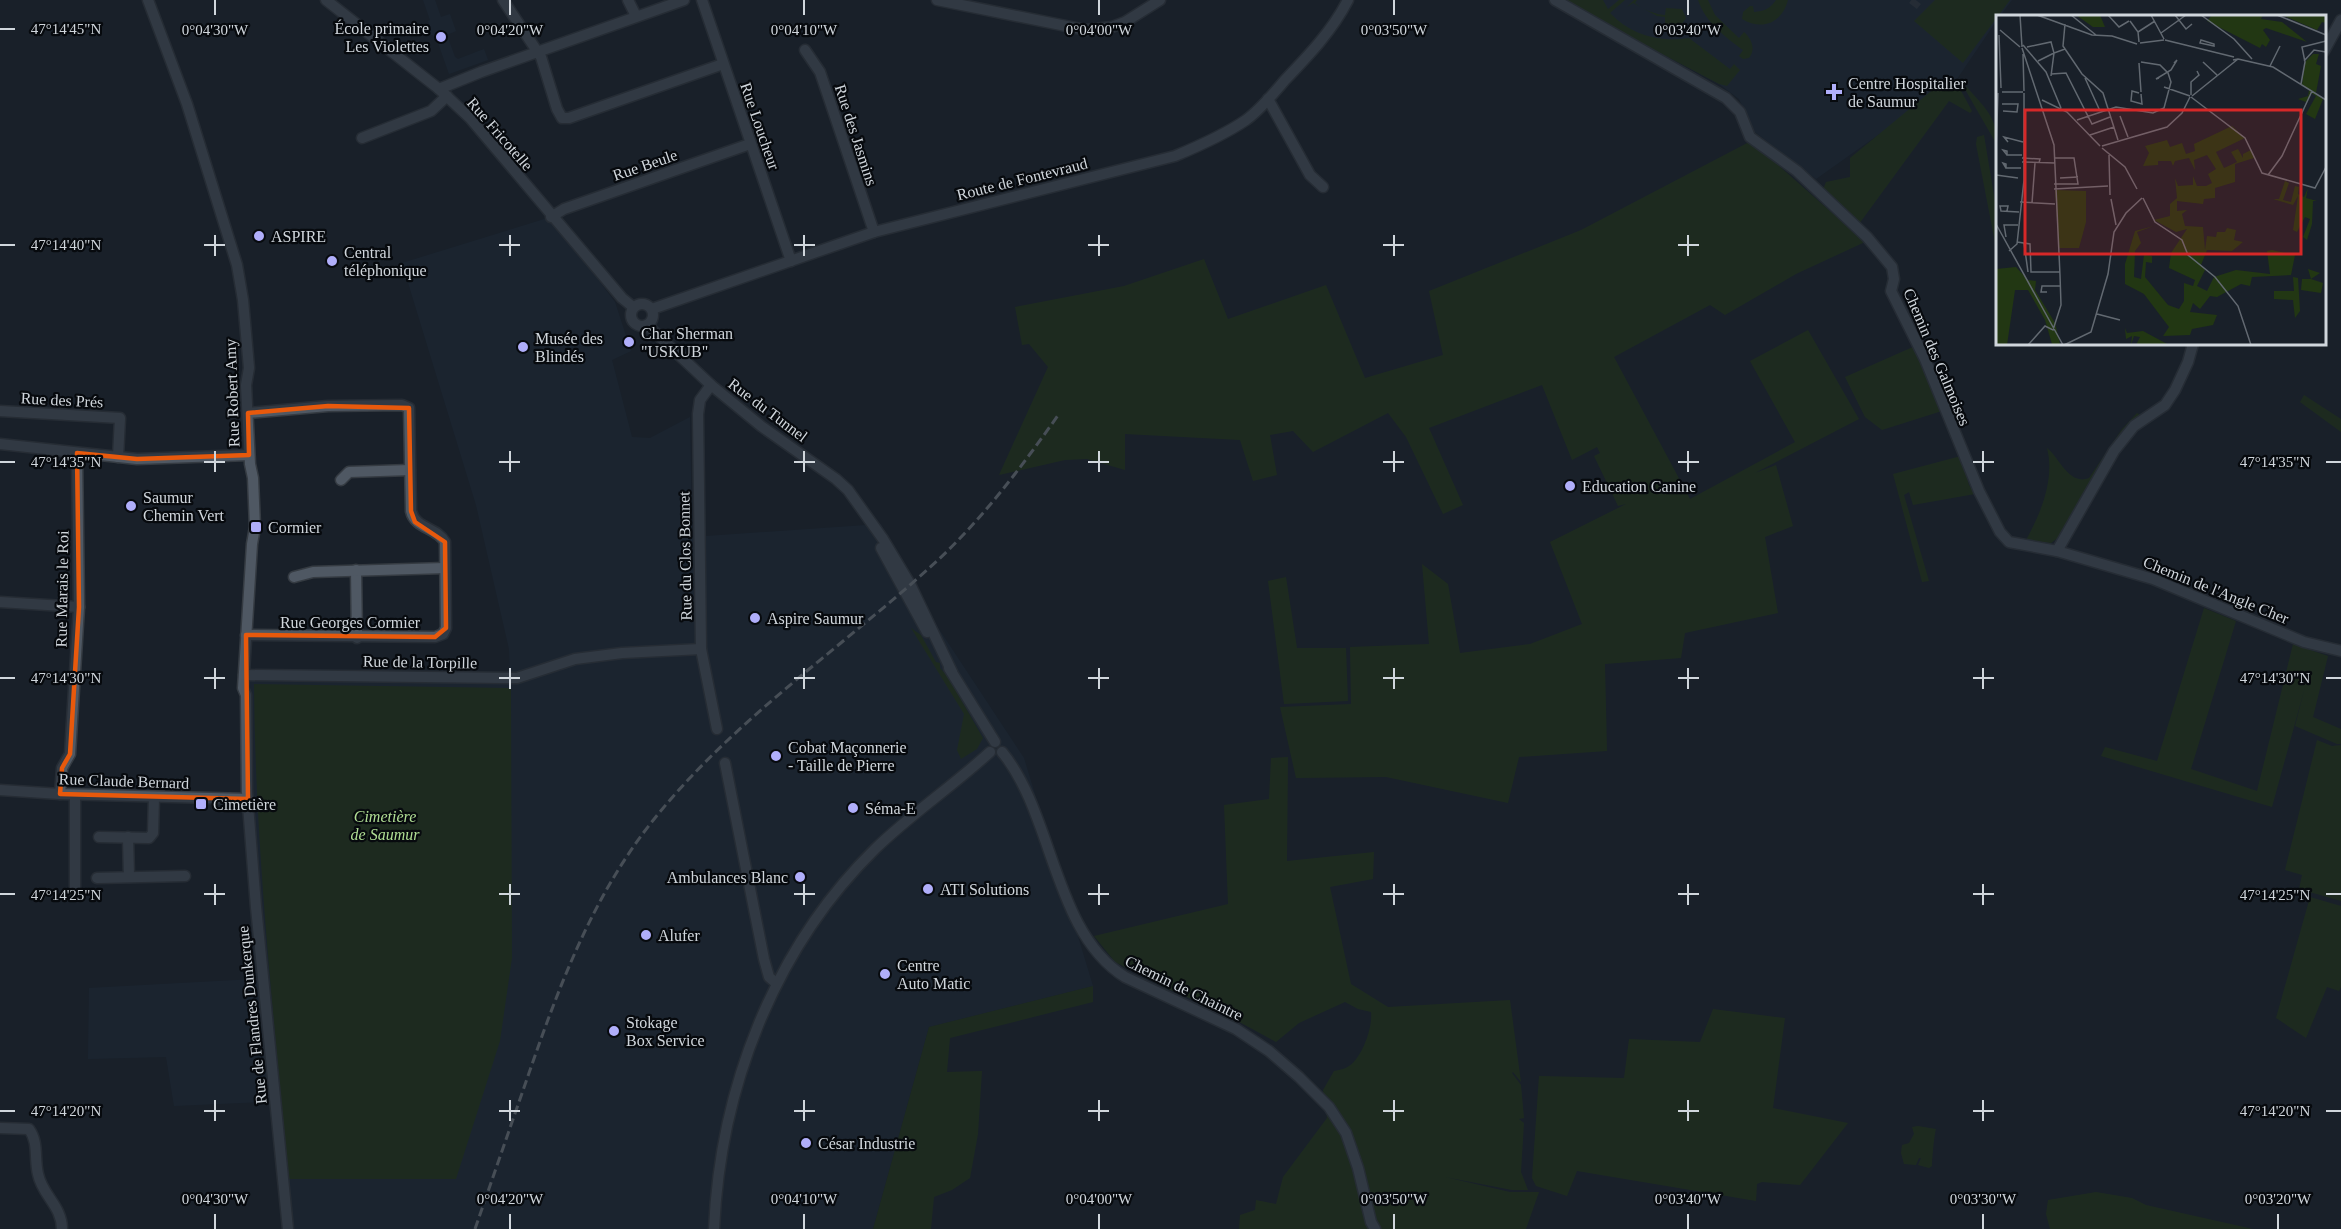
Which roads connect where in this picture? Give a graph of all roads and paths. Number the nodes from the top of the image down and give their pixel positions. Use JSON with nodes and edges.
{"nodes":[{"id":1,"x":148,"y":0,"type":"edge"},
{"id":2,"x":326,"y":0,"type":"edge"},
{"id":3,"x":503,"y":0,"type":"edge"},
{"id":4,"x":628,"y":0,"type":"edge"},
{"id":5,"x":684,"y":0,"type":"edge"},
{"id":6,"x":702,"y":0,"type":"edge"},
{"id":7,"x":937,"y":0,"type":"edge"},
{"id":8,"x":1160,"y":0,"type":"edge"},
{"id":9,"x":1348,"y":0,"type":"edge"},
{"id":10,"x":1555,"y":0,"type":"edge"},
{"id":11,"x":636,"y":16,"type":"junction"},
{"id":12,"x":2341,"y":20,"type":"edge"},
{"id":13,"x":2326,"y":49,"type":"edge"},
{"id":14,"x":805,"y":50,"type":"dead end"},
{"id":15,"x":538,"y":51,"type":"junction"},
{"id":16,"x":723,"y":64,"type":"junction"},
{"id":17,"x":443,"y":93,"type":"junction"},
{"id":18,"x":1268,"y":99,"type":"junction"},
{"id":19,"x":362,"y":138,"type":"dead end"},
{"id":20,"x":750,"y":144,"type":"junction"},
{"id":21,"x":1323,"y":187,"type":"dead end"},
{"id":22,"x":551,"y":217,"type":"junction"},
{"id":23,"x":874,"y":232,"type":"junction"},
{"id":24,"x":790,"y":261,"type":"junction"},
{"id":25,"x":633,"y":307,"type":"junction"},
{"id":26,"x":651,"y":309,"type":"junction"},
{"id":27,"x":647,"y":325,"type":"junction"},
{"id":28,"x":2193,"y":345,"type":"edge"},
{"id":29,"x":711,"y":385,"type":"junction"},
{"id":30,"x":0,"y":411,"type":"edge"},
{"id":31,"x":248,"y":413,"type":"junction"},
{"id":32,"x":0,"y":444,"type":"edge"},
{"id":33,"x":77,"y":453,"type":"junction"},
{"id":34,"x":249,"y":455,"type":"junction"},
{"id":35,"x":118,"y":457,"type":"junction"},
{"id":36,"x":410,"y":470,"type":"junction"},
{"id":37,"x":342,"y":480,"type":"dead end"},
{"id":38,"x":2009,"y":542,"type":"joint"},
{"id":39,"x":2057,"y":551,"type":"junction"},
{"id":40,"x":446,"y":568,"type":"junction"},
{"id":41,"x":356,"y":570,"type":"junction"},
{"id":42,"x":294,"y":578,"type":"dead end"},
{"id":43,"x":0,"y":602,"type":"edge"},
{"id":44,"x":79,"y":607,"type":"junction"},
{"id":45,"x":246,"y":635,"type":"junction"},
{"id":46,"x":357,"y":638,"type":"junction"},
{"id":47,"x":701,"y":649,"type":"junction"},
{"id":48,"x":2341,"y":651,"type":"edge"},
{"id":49,"x":244,"y":675,"type":"junction"},
{"id":50,"x":717,"y":729,"type":"dead end"},
{"id":51,"x":993,"y":747,"type":"junction"},
{"id":52,"x":726,"y":763,"type":"dead end"},
{"id":53,"x":0,"y":790,"type":"edge"},
{"id":54,"x":60,"y":794,"type":"junction"},
{"id":55,"x":75,"y":795,"type":"junction"},
{"id":56,"x":154,"y":797,"type":"junction"},
{"id":57,"x":248,"y":799,"type":"junction"},
{"id":58,"x":99,"y":837,"type":"dead end"},
{"id":59,"x":128,"y":837,"type":"junction"},
{"id":60,"x":185,"y":876,"type":"dead end"},
{"id":61,"x":129,"y":877,"type":"junction"},
{"id":62,"x":97,"y":878,"type":"dead end"},
{"id":63,"x":75,"y":894,"type":"dead end"},
{"id":64,"x":776,"y":983,"type":"junction"},
{"id":65,"x":0,"y":1128,"type":"edge"},
{"id":66,"x":62,"y":1229,"type":"edge"},
{"id":67,"x":288,"y":1229,"type":"edge"},
{"id":68,"x":714,"y":1229,"type":"edge"},
{"id":69,"x":1375,"y":1229,"type":"edge"}],
"edges":[{"from":1,"to":31,"type":"street","name":"Rue Robert Amy"},
{"from":2,"to":17,"type":"street","name":"Rue Fricotelle"},
{"from":3,"to":15,"type":"street"},
{"from":4,"to":11,"type":"street"},
{"from":5,"to":11,"type":"street"},
{"from":6,"to":16,"type":"street","name":"Rue Loucheur"},
{"from":7,"to":8,"type":"street"},
{"from":9,"to":18,"type":"street","name":"Route de Fontevraud"},
{"from":10,"to":38,"type":"street","name":"Chemin des Galmoises"},
{"from":11,"to":15,"type":"street"},
{"from":12,"to":13,"type":"street"},
{"from":14,"to":23,"type":"street","name":"Rue des Jasmins"},
{"from":15,"to":16,"type":"street"},
{"from":15,"to":17,"type":"street"},
{"from":16,"to":20,"type":"street","name":"Rue Loucheur"},
{"from":17,"to":19,"type":"street"},
{"from":17,"to":22,"type":"street","name":"Rue Fricotelle"},
{"from":18,"to":21,"type":"street"},
{"from":18,"to":23,"type":"street","name":"Route de Fontevraud"},
{"from":20,"to":22,"type":"street","name":"Rue Beule"},
{"from":20,"to":24,"type":"street","name":"Rue Loucheur"},
{"from":22,"to":25,"type":"street","name":"Rue Fricotelle"},
{"from":23,"to":24,"type":"street","name":"Route de Fontevraud"},
{"from":24,"to":26,"type":"street","name":"Route de Fontevraud"},
{"from":25,"to":26,"type":"street"},
{"from":25,"to":27,"type":"street"},
{"from":26,"to":27,"type":"street"},
{"from":27,"to":29,"type":"street","name":"Rue du Tunnel"},
{"from":28,"to":39,"type":"street"},
{"from":29,"to":47,"type":"street","name":"Rue du Clos Bonnet"},
{"from":29,"to":51,"type":"street","name":"Rue du Tunnel"},
{"from":30,"to":35,"type":"street","name":"Rue des Prés"},
{"from":31,"to":34,"type":"street","name":"Rue Robert Amy"},
{"from":31,"to":36,"type":"street","name":"Rue Georges Cormier"},
{"from":32,"to":33,"type":"street"},
{"from":33,"to":35,"type":"street"},
{"from":33,"to":44,"type":"street","name":"Rue Marais le Roi"},
{"from":34,"to":35,"type":"street"},
{"from":34,"to":45,"type":"street","name":"Rue Robert Amy"},
{"from":36,"to":37,"type":"street"},
{"from":36,"to":40,"type":"street","name":"Rue Georges Cormier"},
{"from":38,"to":39,"type":"street","name":"Chemin de l'Angle Cher"},
{"from":39,"to":48,"type":"street","name":"Chemin de l'Angle Cher"},
{"from":40,"to":41,"type":"street"},
{"from":40,"to":46,"type":"street","name":"Rue Georges Cormier"},
{"from":41,"to":42,"type":"street"},
{"from":41,"to":46,"type":"street"},
{"from":43,"to":44,"type":"street"},
{"from":44,"to":54,"type":"street","name":"Rue Marais le Roi"},
{"from":45,"to":46,"type":"street","name":"Rue Georges Cormier"},
{"from":45,"to":49,"type":"street","name":"Rue Robert Amy"},
{"from":47,"to":49,"type":"street","name":"Rue de la Torpille"},
{"from":47,"to":50,"type":"street","name":"Rue du Clos Bonnet"},
{"from":49,"to":57,"type":"street","name":"Rue Robert Amy"},
{"from":51,"to":64,"type":"street"},
{"from":51,"to":69,"type":"street","name":"Chemin de Chaintre"},
{"from":52,"to":64,"type":"street"},
{"from":53,"to":54,"type":"street","name":"Rue Claude Bernard"},
{"from":54,"to":55,"type":"street","name":"Rue Claude Bernard"},
{"from":55,"to":56,"type":"street","name":"Rue Claude Bernard"},
{"from":55,"to":63,"type":"street"},
{"from":56,"to":57,"type":"street","name":"Rue Claude Bernard"},
{"from":56,"to":59,"type":"street"},
{"from":57,"to":67,"type":"street","name":"Rue de Flandres Dunkerque"},
{"from":58,"to":59,"type":"street"},
{"from":59,"to":61,"type":"street"},
{"from":60,"to":61,"type":"street"},
{"from":61,"to":62,"type":"street"},
{"from":64,"to":68,"type":"street"},
{"from":65,"to":66,"type":"street"}]}
